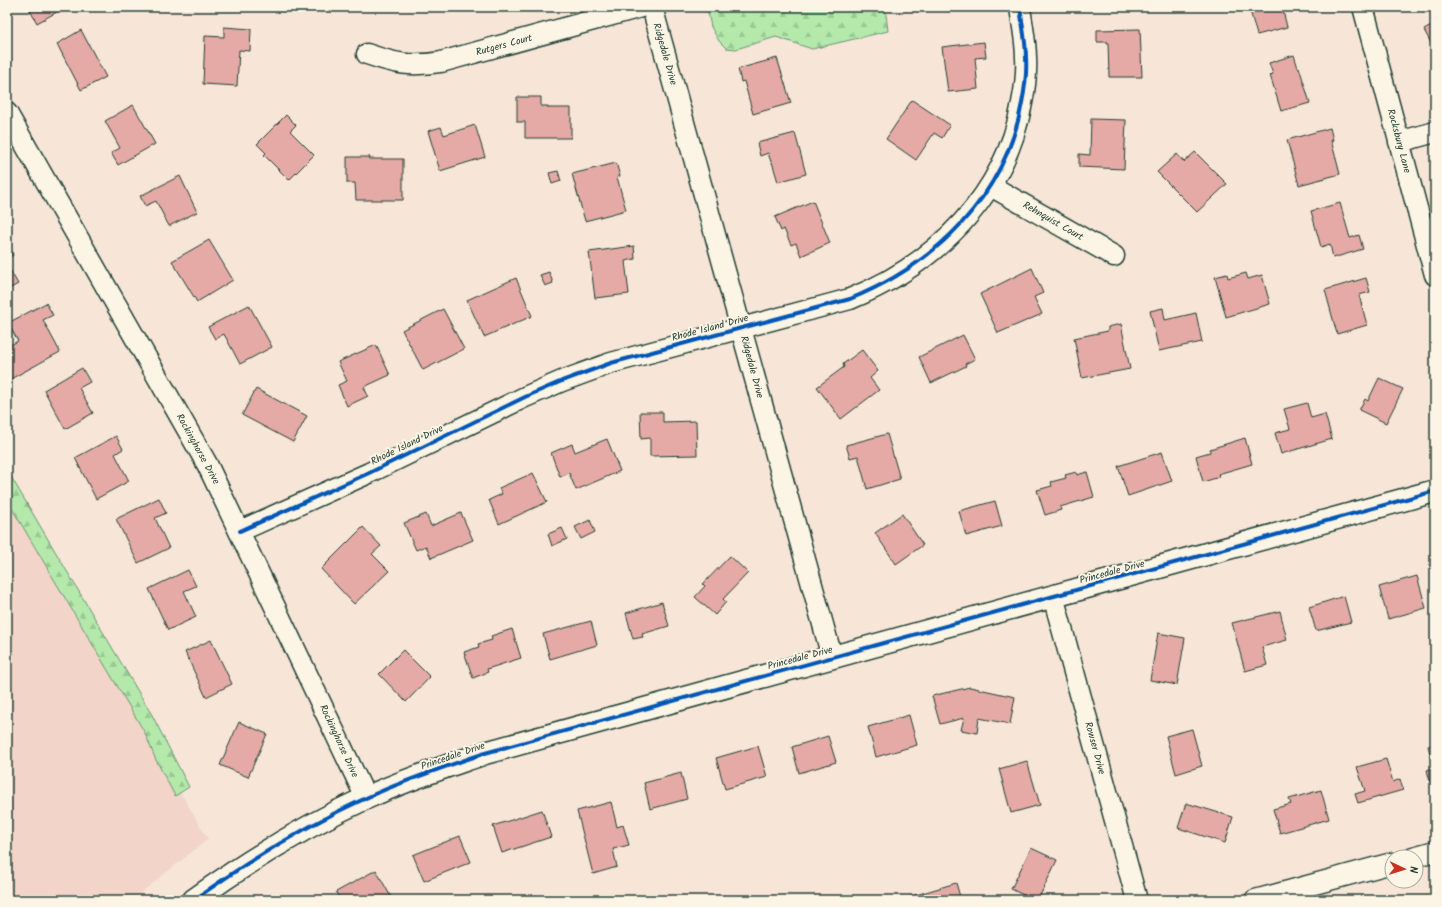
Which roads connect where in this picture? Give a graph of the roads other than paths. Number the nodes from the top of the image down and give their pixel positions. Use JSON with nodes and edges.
{"nodes":[{"id":1,"x":641,"y":7,"type":"edge"},
{"id":2,"x":652,"y":7,"type":"edge"},
{"id":3,"x":1020,"y":7,"type":"edge"},
{"id":4,"x":1362,"y":7,"type":"edge"},
{"id":5,"x":367,"y":54,"type":"dead end"},
{"id":6,"x":7,"y":113,"type":"edge"},
{"id":7,"x":1435,"y":132,"type":"edge"},
{"id":8,"x":1400,"y":142,"type":"junction"},
{"id":9,"x":991,"y":186,"type":"junction"},
{"id":10,"x":1114,"y":256,"type":"dead end"},
{"id":11,"x":1435,"y":275,"type":"edge"},
{"id":12,"x":741,"y":328,"type":"junction"},
{"id":13,"x":1435,"y":491,"type":"edge"},
{"id":14,"x":240,"y":531,"type":"junction"},
{"id":15,"x":1053,"y":596,"type":"junction"},
{"id":16,"x":832,"y":657,"type":"junction"},
{"id":17,"x":366,"y":798,"type":"junction"},
{"id":18,"x":1435,"y":851,"type":"edge"},
{"id":19,"x":1424,"y":854,"type":"edge"},
{"id":20,"x":1384,"y":865,"type":"edge"},
{"id":21,"x":194,"y":900,"type":"edge"},
{"id":22,"x":1137,"y":900,"type":"edge"},
{"id":23,"x":1255,"y":900,"type":"edge"}],
"edges":[{"from":1,"to":5,"type":"street","name":"Rutgers Court"},
{"from":2,"to":12,"type":"street","name":"Ridgedale Drive"},
{"from":3,"to":9,"type":"street","name":"Rhode Island Drive"},
{"from":4,"to":8,"type":"street","name":"Rocksbury Lane"},
{"from":6,"to":14,"type":"street","name":"Rockinghorse Drive"},
{"from":7,"to":8,"type":"street"},
{"from":8,"to":11,"type":"street","name":"Rocksbury Lane"},
{"from":9,"to":10,"type":"street","name":"Rehnquist Court"},
{"from":9,"to":12,"type":"street","name":"Rhode Island Drive"},
{"from":12,"to":14,"type":"street","name":"Rhode Island Drive"},
{"from":12,"to":16,"type":"street","name":"Ridgedale Drive"},
{"from":13,"to":15,"type":"street","name":"Princedale Drive"},
{"from":14,"to":17,"type":"street","name":"Rockinghorse Drive"},
{"from":15,"to":16,"type":"street","name":"Princedale Drive"},
{"from":15,"to":22,"type":"street","name":"Rowser Drive"},
{"from":16,"to":17,"type":"street","name":"Princedale Drive"},
{"from":17,"to":21,"type":"street","name":"Princedale Drive"},
{"from":18,"to":19,"type":"street"},
{"from":20,"to":23,"type":"street"}]}
